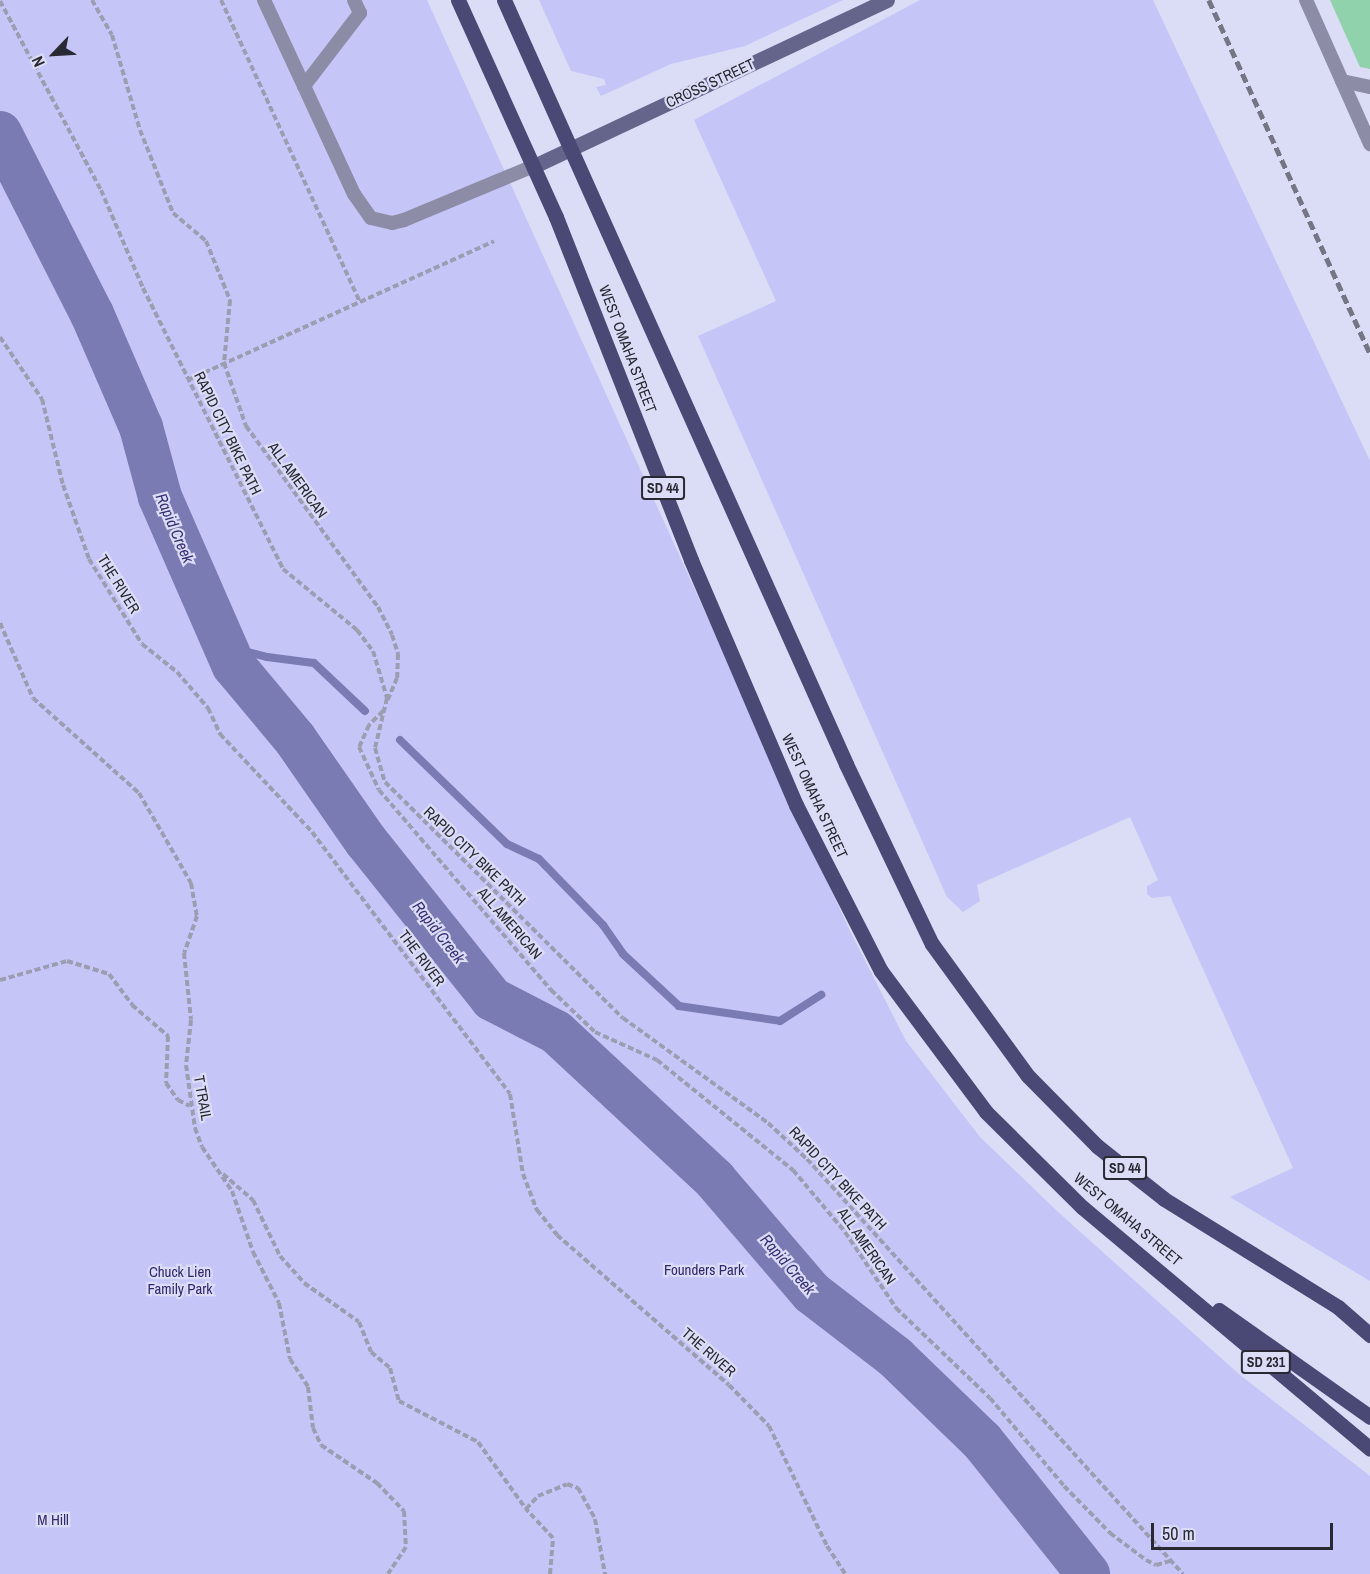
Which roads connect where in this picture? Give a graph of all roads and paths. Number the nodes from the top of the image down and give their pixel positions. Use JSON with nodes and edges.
{"nodes":[{"id":1,"x":92,"y":0,"type":"edge"},
{"id":2,"x":221,"y":0,"type":"edge"},
{"id":3,"x":264,"y":0,"type":"edge"},
{"id":4,"x":354,"y":0,"type":"edge"},
{"id":5,"x":458,"y":0,"type":"edge"},
{"id":6,"x":504,"y":0,"type":"edge"},
{"id":7,"x":887,"y":0,"type":"edge"},
{"id":8,"x":1306,"y":0,"type":"edge"},
{"id":9,"x":0,"y":1,"type":"edge"},
{"id":10,"x":1342,"y":81,"type":"junction"},
{"id":11,"x":304,"y":86,"type":"junction"},
{"id":12,"x":1370,"y":87,"type":"edge"},
{"id":13,"x":1370,"y":144,"type":"edge"},
{"id":14,"x":572,"y":149,"type":"junction"},
{"id":15,"x":534,"y":166,"type":"junction"},
{"id":16,"x":494,"y":241,"type":"dead end"},
{"id":17,"x":360,"y":302,"type":"junction"},
{"id":18,"x":0,"y":337,"type":"edge"},
{"id":19,"x":224,"y":363,"type":"junction"},
{"id":20,"x":188,"y":380,"type":"junction"},
{"id":21,"x":0,"y":623,"type":"edge"},
{"id":22,"x":385,"y":709,"type":"junction"},
{"id":23,"x":0,"y":980,"type":"edge"},
{"id":24,"x":191,"y":1107,"type":"junction"},
{"id":25,"x":220,"y":1172,"type":"junction"},
{"id":26,"x":1164,"y":1273,"type":"junction"},
{"id":27,"x":1370,"y":1335,"type":"edge"},
{"id":28,"x":1370,"y":1417,"type":"edge"},
{"id":29,"x":1370,"y":1449,"type":"edge"},
{"id":30,"x":526,"y":1509,"type":"junction"},
{"id":31,"x":1171,"y":1561,"type":"junction"},
{"id":32,"x":388,"y":1574,"type":"edge"},
{"id":33,"x":550,"y":1574,"type":"edge"},
{"id":34,"x":604,"y":1574,"type":"edge"},
{"id":35,"x":845,"y":1574,"type":"edge"},
{"id":36,"x":1183,"y":1574,"type":"edge"}],
"edges":[{"from":1,"to":19,"type":"path","name":"ALL AMERICAN"},
{"from":2,"to":17,"type":"path"},
{"from":3,"to":11,"type":"lane"},
{"from":4,"to":11,"type":"lane"},
{"from":5,"to":15,"type":"main road","name":"WEST OMAHA STREET","number":"SD 44"},
{"from":6,"to":14,"type":"main road","name":"WEST OMAHA STREET","number":"SD 44"},
{"from":7,"to":14,"type":"street","name":"CROSS STREET"},
{"from":8,"to":10,"type":"lane"},
{"from":9,"to":20,"type":"path","name":"RAPID CITY BIKE PATH"},
{"from":10,"to":12,"type":"lane"},
{"from":10,"to":13,"type":"lane"},
{"from":11,"to":15,"type":"lane"},
{"from":14,"to":15,"type":"street","name":"CROSS STREET"},
{"from":14,"to":27,"type":"main road","name":"WEST OMAHA STREET","number":"SD 44"},
{"from":15,"to":26,"type":"main road","name":"WEST OMAHA STREET","number":"SD 44"},
{"from":16,"to":17,"type":"path"},
{"from":17,"to":19,"type":"path"},
{"from":18,"to":35,"type":"path","name":"THE RIVER"},
{"from":19,"to":20,"type":"path"},
{"from":19,"to":22,"type":"path","name":"ALL AMERICAN"},
{"from":20,"to":22,"type":"path","name":"RAPID CITY BIKE PATH"},
{"from":21,"to":24,"type":"path","name":"T TRAIL"},
{"from":22,"to":31,"type":"path","name":"RAPID CITY BIKE PATH"},
{"from":22,"to":31,"type":"path","name":"ALL AMERICAN"},
{"from":23,"to":24,"type":"path"},
{"from":24,"to":25,"type":"path","name":"T TRAIL"},
{"from":25,"to":30,"type":"path"},
{"from":25,"to":32,"type":"path","name":"T TRAIL"},
{"from":26,"to":28,"type":"main road"},
{"from":26,"to":29,"type":"main road","name":"WEST OMAHA STREET","number":"SD 231"},
{"from":30,"to":33,"type":"path"},
{"from":30,"to":34,"type":"path"},
{"from":31,"to":36,"type":"path","name":"RAPID CITY BIKE PATH"}]}
